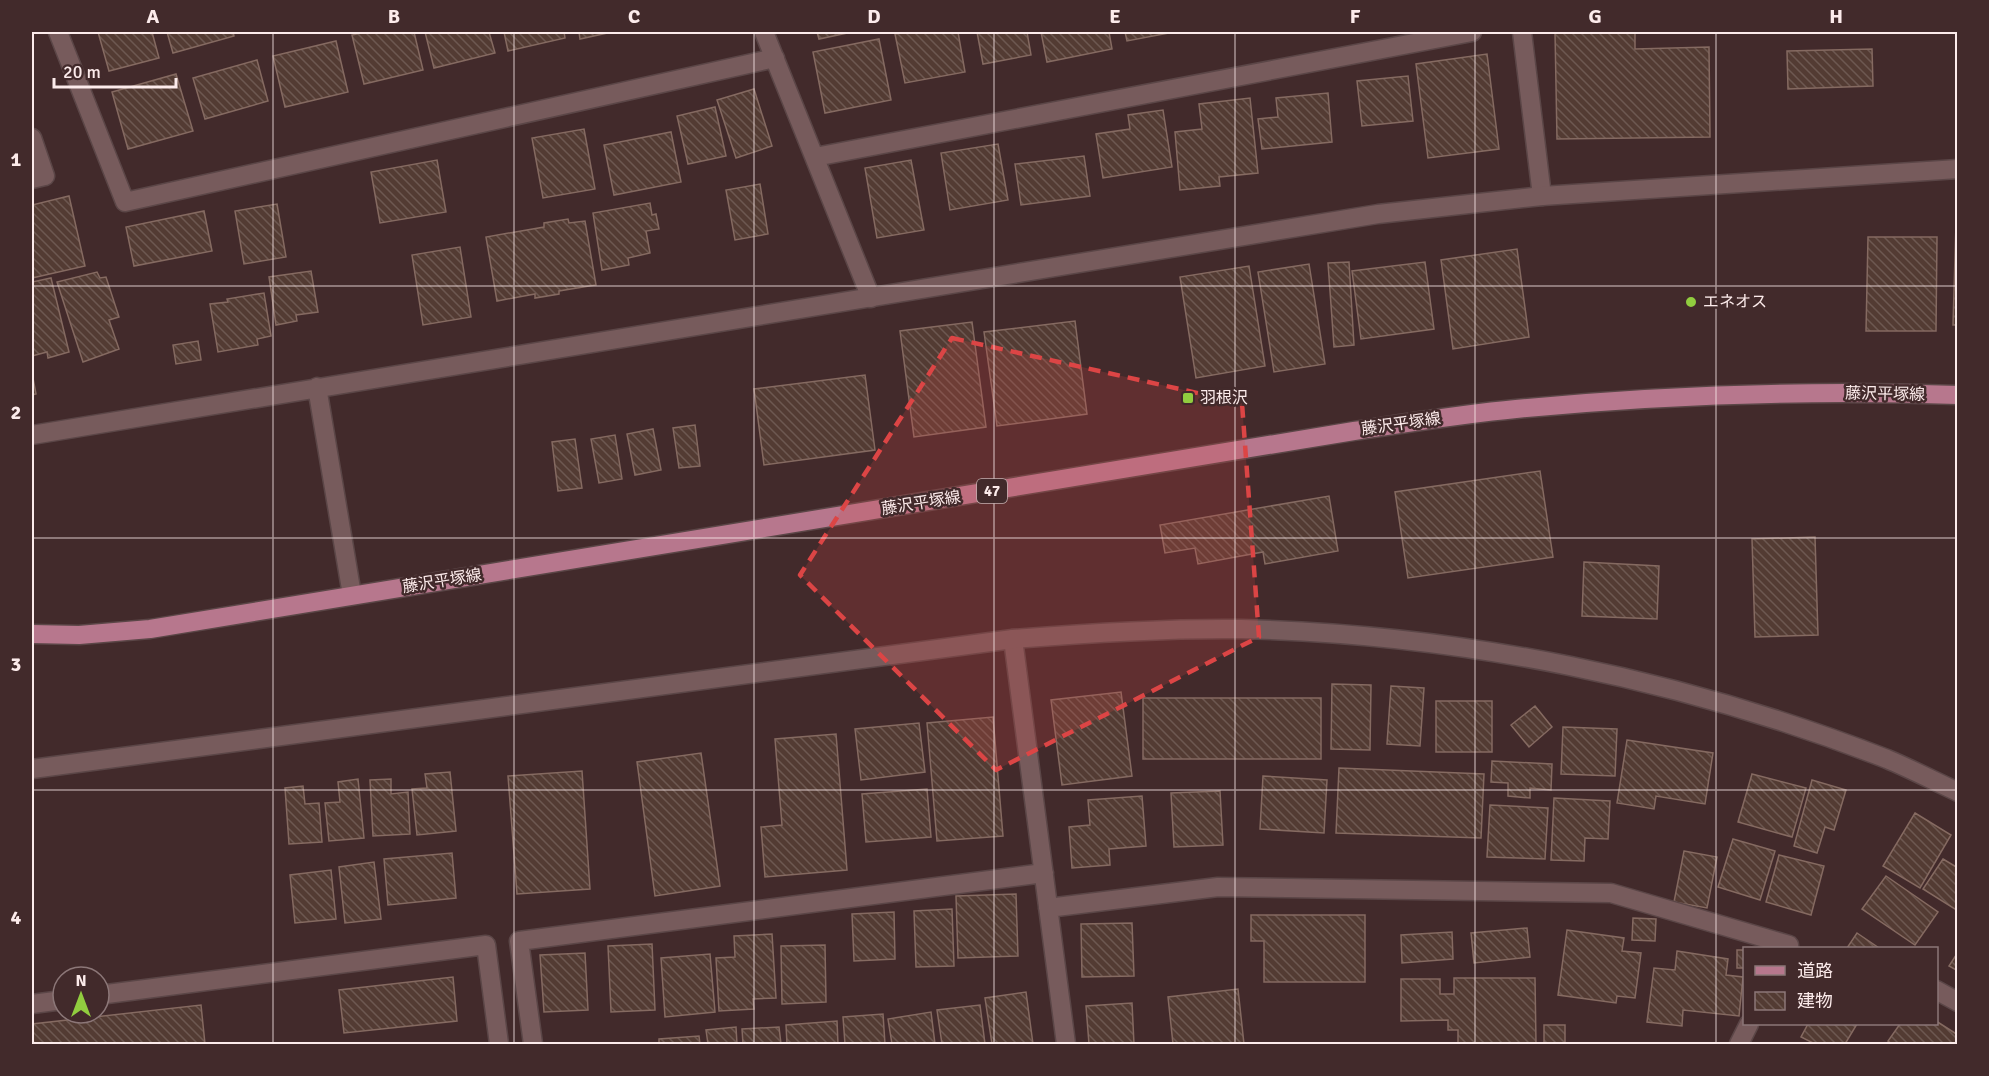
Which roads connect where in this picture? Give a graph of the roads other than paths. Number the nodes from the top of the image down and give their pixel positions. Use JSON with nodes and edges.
{"nodes":[{"id":1,"x":58,"y":32,"type":"edge"},
{"id":2,"x":764,"y":32,"type":"edge"},
{"id":3,"x":1472,"y":32,"type":"edge"},
{"id":4,"x":1522,"y":32,"type":"edge"},
{"id":5,"x":775,"y":58,"type":"junction"},
{"id":6,"x":32,"y":138,"type":"edge"},
{"id":7,"x":815,"y":157,"type":"junction"},
{"id":8,"x":1958,"y":169,"type":"edge"},
{"id":9,"x":32,"y":179,"type":"edge"},
{"id":10,"x":1542,"y":196,"type":"junction"},
{"id":11,"x":871,"y":298,"type":"junction"},
{"id":12,"x":317,"y":387,"type":"junction"},
{"id":13,"x":1958,"y":395,"type":"edge"},
{"id":14,"x":32,"y":435,"type":"edge"},
{"id":15,"x":352,"y":595,"type":"junction"},
{"id":16,"x":32,"y":634,"type":"edge"},
{"id":17,"x":1013,"y":639,"type":"junction"},
{"id":18,"x":32,"y":769,"type":"edge"},
{"id":19,"x":1958,"y":792,"type":"edge"},
{"id":20,"x":1044,"y":873,"type":"junction"},
{"id":21,"x":1048,"y":908,"type":"junction"},
{"id":22,"x":1788,"y":947,"type":"edge"},
{"id":23,"x":1938,"y":991,"type":"edge"},
{"id":24,"x":111,"y":993,"type":"edge"},
{"id":25,"x":51,"y":1002,"type":"edge"},
{"id":26,"x":1958,"y":1002,"type":"edge"},
{"id":27,"x":32,"y":1004,"type":"edge"},
{"id":28,"x":1748,"y":1025,"type":"edge"},
{"id":29,"x":499,"y":1044,"type":"edge"},
{"id":30,"x":533,"y":1044,"type":"edge"},
{"id":31,"x":1066,"y":1044,"type":"edge"},
{"id":32,"x":1738,"y":1044,"type":"edge"}],
"edges":[{"from":1,"to":5,"type":"street"},
{"from":2,"to":5,"type":"street"},
{"from":3,"to":7,"type":"street"},
{"from":4,"to":10,"type":"street"},
{"from":5,"to":7,"type":"street"},
{"from":6,"to":9,"type":"street"},
{"from":7,"to":11,"type":"street"},
{"from":8,"to":10,"type":"street"},
{"from":10,"to":11,"type":"street"},
{"from":11,"to":12,"type":"street"},
{"from":12,"to":14,"type":"street"},
{"from":12,"to":15,"type":"street"},
{"from":13,"to":15,"type":"main road","name":"藤沢平塚線","number":"47"},
{"from":15,"to":16,"type":"main road","name":"藤沢平塚線","number":"47"},
{"from":17,"to":18,"type":"street"},
{"from":17,"to":19,"type":"street"},
{"from":17,"to":20,"type":"street"},
{"from":20,"to":21,"type":"street"},
{"from":20,"to":30,"type":"street"},
{"from":21,"to":22,"type":"street"},
{"from":21,"to":31,"type":"street"},
{"from":23,"to":26,"type":"street"},
{"from":24,"to":29,"type":"street"},
{"from":25,"to":27,"type":"street"},
{"from":28,"to":32,"type":"street"}]}
